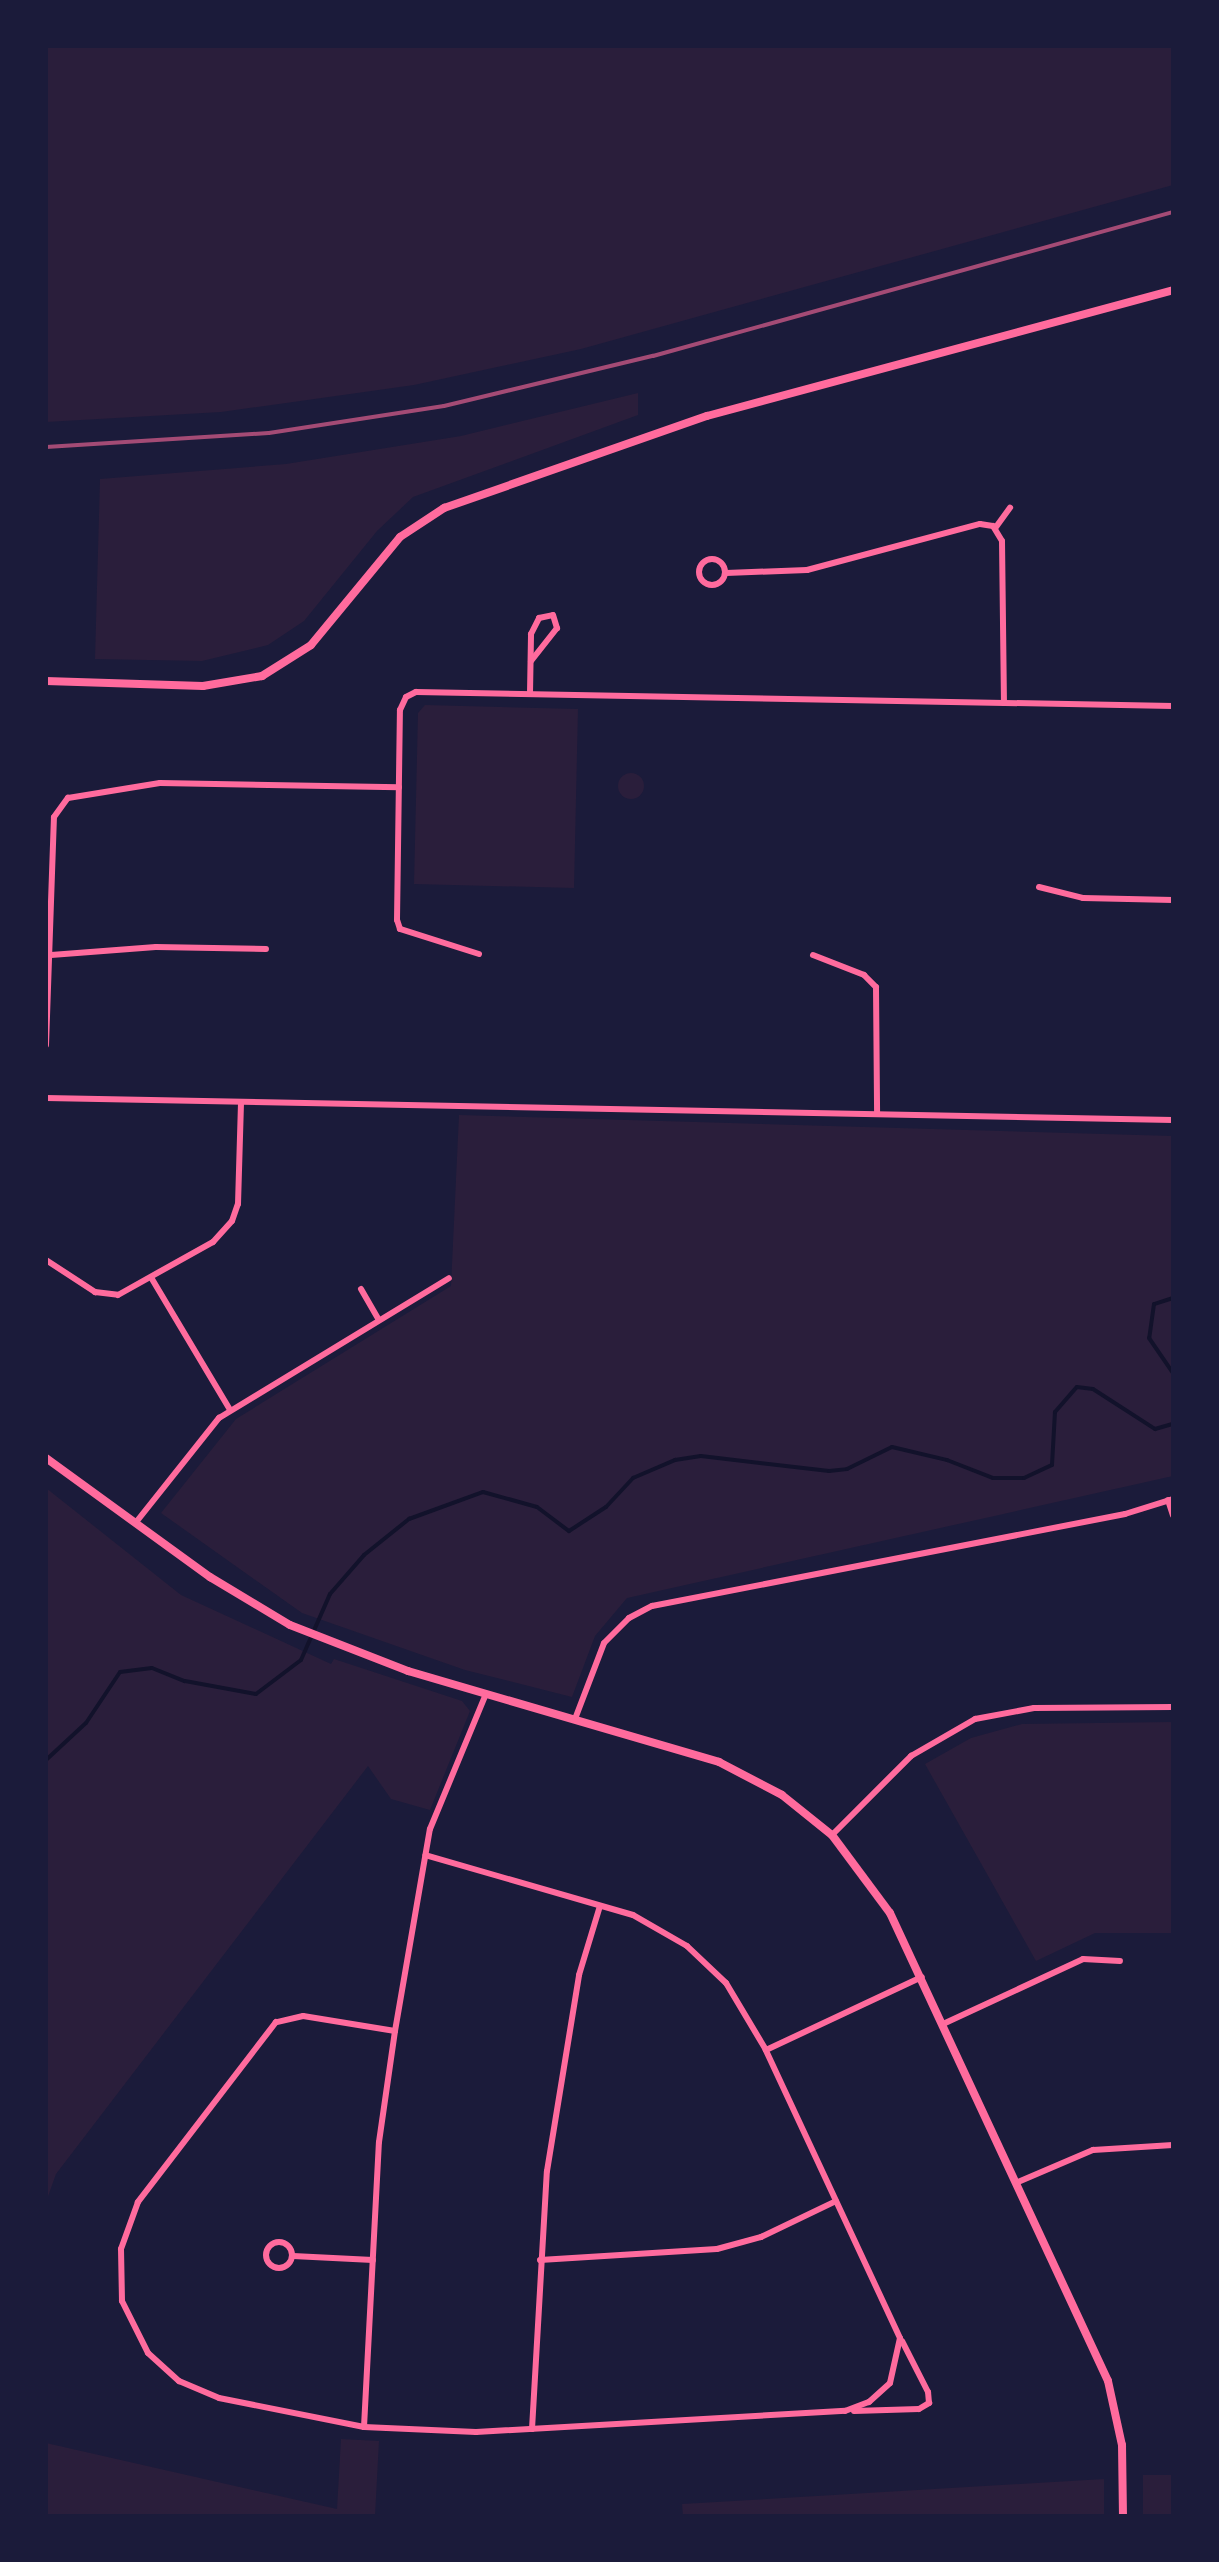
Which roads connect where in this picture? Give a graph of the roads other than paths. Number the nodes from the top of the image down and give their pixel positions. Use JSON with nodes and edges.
{"nodes":[{"id":1,"x":1173,"y":290,"type":"edge"},
{"id":2,"x":1010,"y":508,"type":"dead end"},
{"id":3,"x":996,"y":527,"type":"junction"},
{"id":4,"x":726,"y":573,"type":"junction"},
{"id":5,"x":531,"y":661,"type":"junction"},
{"id":6,"x":46,"y":681,"type":"edge"},
{"id":7,"x":530,"y":693,"type":"junction"},
{"id":8,"x":1004,"y":703,"type":"junction"},
{"id":9,"x":1173,"y":706,"type":"edge"},
{"id":10,"x":399,"y":787,"type":"junction"},
{"id":11,"x":1039,"y":887,"type":"dead end"},
{"id":12,"x":1173,"y":900,"type":"edge"},
{"id":13,"x":266,"y":949,"type":"dead end"},
{"id":14,"x":479,"y":954,"type":"dead end"},
{"id":15,"x":51,"y":955,"type":"junction"},
{"id":16,"x":813,"y":955,"type":"dead end"},
{"id":17,"x":46,"y":1045,"type":"edge"},
{"id":18,"x":46,"y":1098,"type":"edge"},
{"id":19,"x":241,"y":1103,"type":"junction"},
{"id":20,"x":877,"y":1114,"type":"junction"},
{"id":21,"x":1173,"y":1120,"type":"edge"},
{"id":22,"x":46,"y":1260,"type":"edge"},
{"id":23,"x":449,"y":1278,"type":"dead end"},
{"id":24,"x":152,"y":1279,"type":"junction"},
{"id":25,"x":361,"y":1289,"type":"dead end"},
{"id":26,"x":378,"y":1319,"type":"junction"},
{"id":27,"x":230,"y":1410,"type":"junction"},
{"id":28,"x":46,"y":1458,"type":"edge"},
{"id":29,"x":1171,"y":1500,"type":"edge"},
{"id":30,"x":1173,"y":1515,"type":"edge"},
{"id":31,"x":137,"y":1521,"type":"junction"},
{"id":32,"x":486,"y":1694,"type":"junction"},
{"id":33,"x":1173,"y":1707,"type":"edge"},
{"id":34,"x":575,"y":1719,"type":"junction"},
{"id":35,"x":832,"y":1835,"type":"junction"},
{"id":36,"x":425,"y":1855,"type":"junction"},
{"id":37,"x":600,"y":1906,"type":"junction"},
{"id":38,"x":1120,"y":1961,"type":"dead end"},
{"id":39,"x":922,"y":1977,"type":"junction"},
{"id":40,"x":943,"y":2024,"type":"junction"},
{"id":41,"x":395,"y":2031,"type":"junction"},
{"id":42,"x":766,"y":2050,"type":"junction"},
{"id":43,"x":1173,"y":2145,"type":"edge"},
{"id":44,"x":1018,"y":2182,"type":"junction"},
{"id":45,"x":836,"y":2201,"type":"junction"},
{"id":46,"x":293,"y":2256,"type":"junction"},
{"id":47,"x":373,"y":2260,"type":"junction"},
{"id":48,"x":540,"y":2260,"type":"junction"},
{"id":49,"x":900,"y":2338,"type":"junction"},
{"id":50,"x":845,"y":2411,"type":"junction"},
{"id":51,"x":364,"y":2427,"type":"junction"},
{"id":52,"x":532,"y":2429,"type":"junction"},
{"id":53,"x":1123,"y":2516,"type":"edge"}],
"edges":[{"from":1,"to":6,"type":"street"},
{"from":2,"to":3,"type":"street"},
{"from":3,"to":4,"type":"street"},
{"from":3,"to":8,"type":"street"},
{"from":4,"to":4,"type":"street"},
{"from":5,"to":5,"type":"street"},
{"from":5,"to":7,"type":"street"},
{"from":7,"to":8,"type":"street"},
{"from":7,"to":10,"type":"street"},
{"from":8,"to":9,"type":"street"},
{"from":10,"to":14,"type":"street"},
{"from":10,"to":15,"type":"street"},
{"from":11,"to":12,"type":"street"},
{"from":13,"to":15,"type":"street"},
{"from":15,"to":17,"type":"street"},
{"from":16,"to":20,"type":"street"},
{"from":18,"to":19,"type":"street"},
{"from":19,"to":20,"type":"street"},
{"from":19,"to":24,"type":"street"},
{"from":20,"to":21,"type":"street"},
{"from":22,"to":24,"type":"street"},
{"from":23,"to":26,"type":"street"},
{"from":24,"to":27,"type":"street"},
{"from":25,"to":26,"type":"street"},
{"from":26,"to":27,"type":"street"},
{"from":27,"to":31,"type":"street"},
{"from":28,"to":31,"type":"street"},
{"from":29,"to":30,"type":"street"},
{"from":29,"to":34,"type":"street"},
{"from":31,"to":32,"type":"street"},
{"from":32,"to":34,"type":"street"},
{"from":32,"to":36,"type":"street"},
{"from":33,"to":35,"type":"street"},
{"from":34,"to":35,"type":"street"},
{"from":35,"to":39,"type":"street"},
{"from":36,"to":37,"type":"street"},
{"from":36,"to":41,"type":"street"},
{"from":37,"to":42,"type":"street"},
{"from":37,"to":48,"type":"street"},
{"from":38,"to":40,"type":"street"},
{"from":39,"to":40,"type":"street"},
{"from":39,"to":42,"type":"street"},
{"from":40,"to":44,"type":"street"},
{"from":41,"to":47,"type":"street"},
{"from":41,"to":51,"type":"street"},
{"from":42,"to":45,"type":"street"},
{"from":43,"to":44,"type":"street"},
{"from":44,"to":53,"type":"street"},
{"from":45,"to":48,"type":"street"},
{"from":45,"to":49,"type":"street"},
{"from":46,"to":46,"type":"street"},
{"from":46,"to":47,"type":"street"},
{"from":47,"to":51,"type":"street"},
{"from":48,"to":52,"type":"street"},
{"from":49,"to":50,"type":"street"},
{"from":49,"to":50,"type":"street"},
{"from":50,"to":52,"type":"street"},
{"from":51,"to":52,"type":"street"}]}
